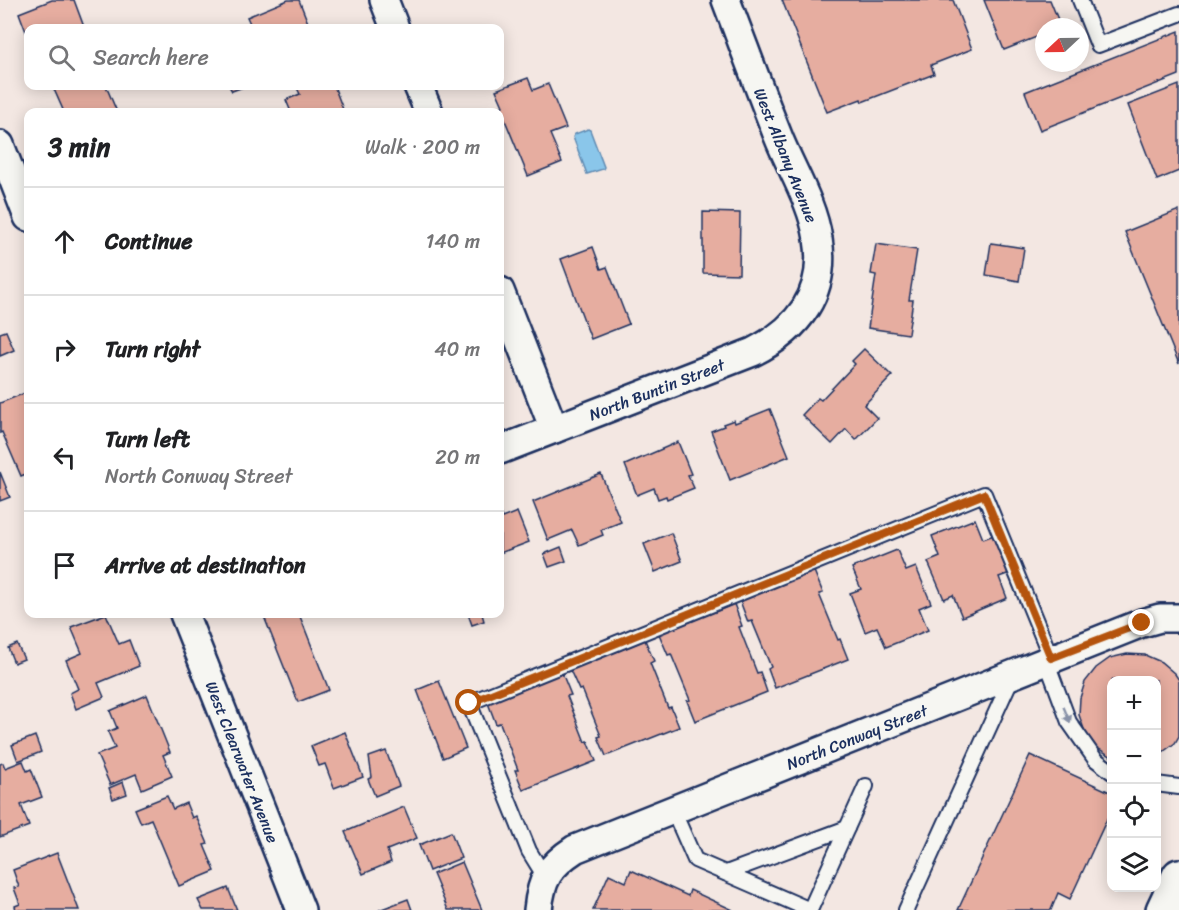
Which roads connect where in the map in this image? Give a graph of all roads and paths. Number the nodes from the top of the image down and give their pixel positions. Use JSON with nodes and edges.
{"nodes":[{"id":1,"x":384,"y":0,"type":"edge"},
{"id":2,"x":726,"y":0,"type":"edge"},
{"id":3,"x":1080,"y":0,"type":"edge"},
{"id":4,"x":1177,"y":0,"type":"edge"},
{"id":5,"x":1179,"y":6,"type":"edge"},
{"id":6,"x":1179,"y":14,"type":"edge"},
{"id":7,"x":393,"y":24,"type":"edge"},
{"id":8,"x":420,"y":90,"type":"edge"},
{"id":9,"x":427,"y":108,"type":"edge"},
{"id":10,"x":0,"y":145,"type":"edge"},
{"id":11,"x":24,"y":207,"type":"edge"},
{"id":12,"x":504,"y":301,"type":"edge"},
{"id":13,"x":804,"y":311,"type":"joint"},
{"id":14,"x":554,"y":429,"type":"junction"},
{"id":15,"x":504,"y":448,"type":"edge"},
{"id":16,"x":186,"y":618,"type":"edge"},
{"id":17,"x":1179,"y":618,"type":"edge"},
{"id":18,"x":1049,"y":659,"type":"junction"},
{"id":19,"x":1014,"y":673,"type":"junction"},
{"id":20,"x":1107,"y":768,"type":"edge"},
{"id":21,"x":1161,"y":785,"type":"edge"},
{"id":22,"x":866,"y":786,"type":"dead end"},
{"id":23,"x":1179,"y":787,"type":"edge"},
{"id":24,"x":673,"y":810,"type":"junction"},
{"id":25,"x":847,"y":828,"type":"junction"},
{"id":26,"x":726,"y":873,"type":"junction"},
{"id":27,"x":1179,"y":876,"type":"edge"},
{"id":28,"x":545,"y":877,"type":"junction"},
{"id":29,"x":301,"y":910,"type":"edge"},
{"id":30,"x":538,"y":910,"type":"edge"},
{"id":31,"x":810,"y":910,"type":"edge"},
{"id":32,"x":906,"y":910,"type":"edge"},
{"id":33,"x":1163,"y":910,"type":"edge"}],
"edges":[{"from":1,"to":7,"type":"street"},
{"from":2,"to":13,"type":"street","name":"West Albany Avenue"},
{"from":3,"to":6,"type":"lane"},
{"from":4,"to":5,"type":"lane"},
{"from":8,"to":9,"type":"street"},
{"from":10,"to":11,"type":"street"},
{"from":12,"to":14,"type":"street"},
{"from":13,"to":14,"type":"street","name":"North Buntin Street"},
{"from":14,"to":15,"type":"street","name":"North Buntin Street"},
{"from":16,"to":29,"type":"street","name":"West Clearwater Avenue"},
{"from":17,"to":18,"type":"street","name":"North Conway Street"},
{"from":18,"to":19,"type":"street","name":"North Conway Street"},
{"from":18,"to":20,"type":"lane","one_way":true},
{"from":18,"to":28,"type":"lane"},
{"from":19,"to":24,"type":"street","name":"North Conway Street"},
{"from":19,"to":32,"type":"lane"},
{"from":21,"to":23,"type":"lane"},
{"from":22,"to":25,"type":"lane"},
{"from":24,"to":26,"type":"lane"},
{"from":24,"to":28,"type":"street","name":"North Conway Street"},
{"from":25,"to":26,"type":"lane"},
{"from":25,"to":31,"type":"lane"},
{"from":26,"to":31,"type":"lane"},
{"from":27,"to":33,"type":"main road"},
{"from":28,"to":30,"type":"street"}]}
